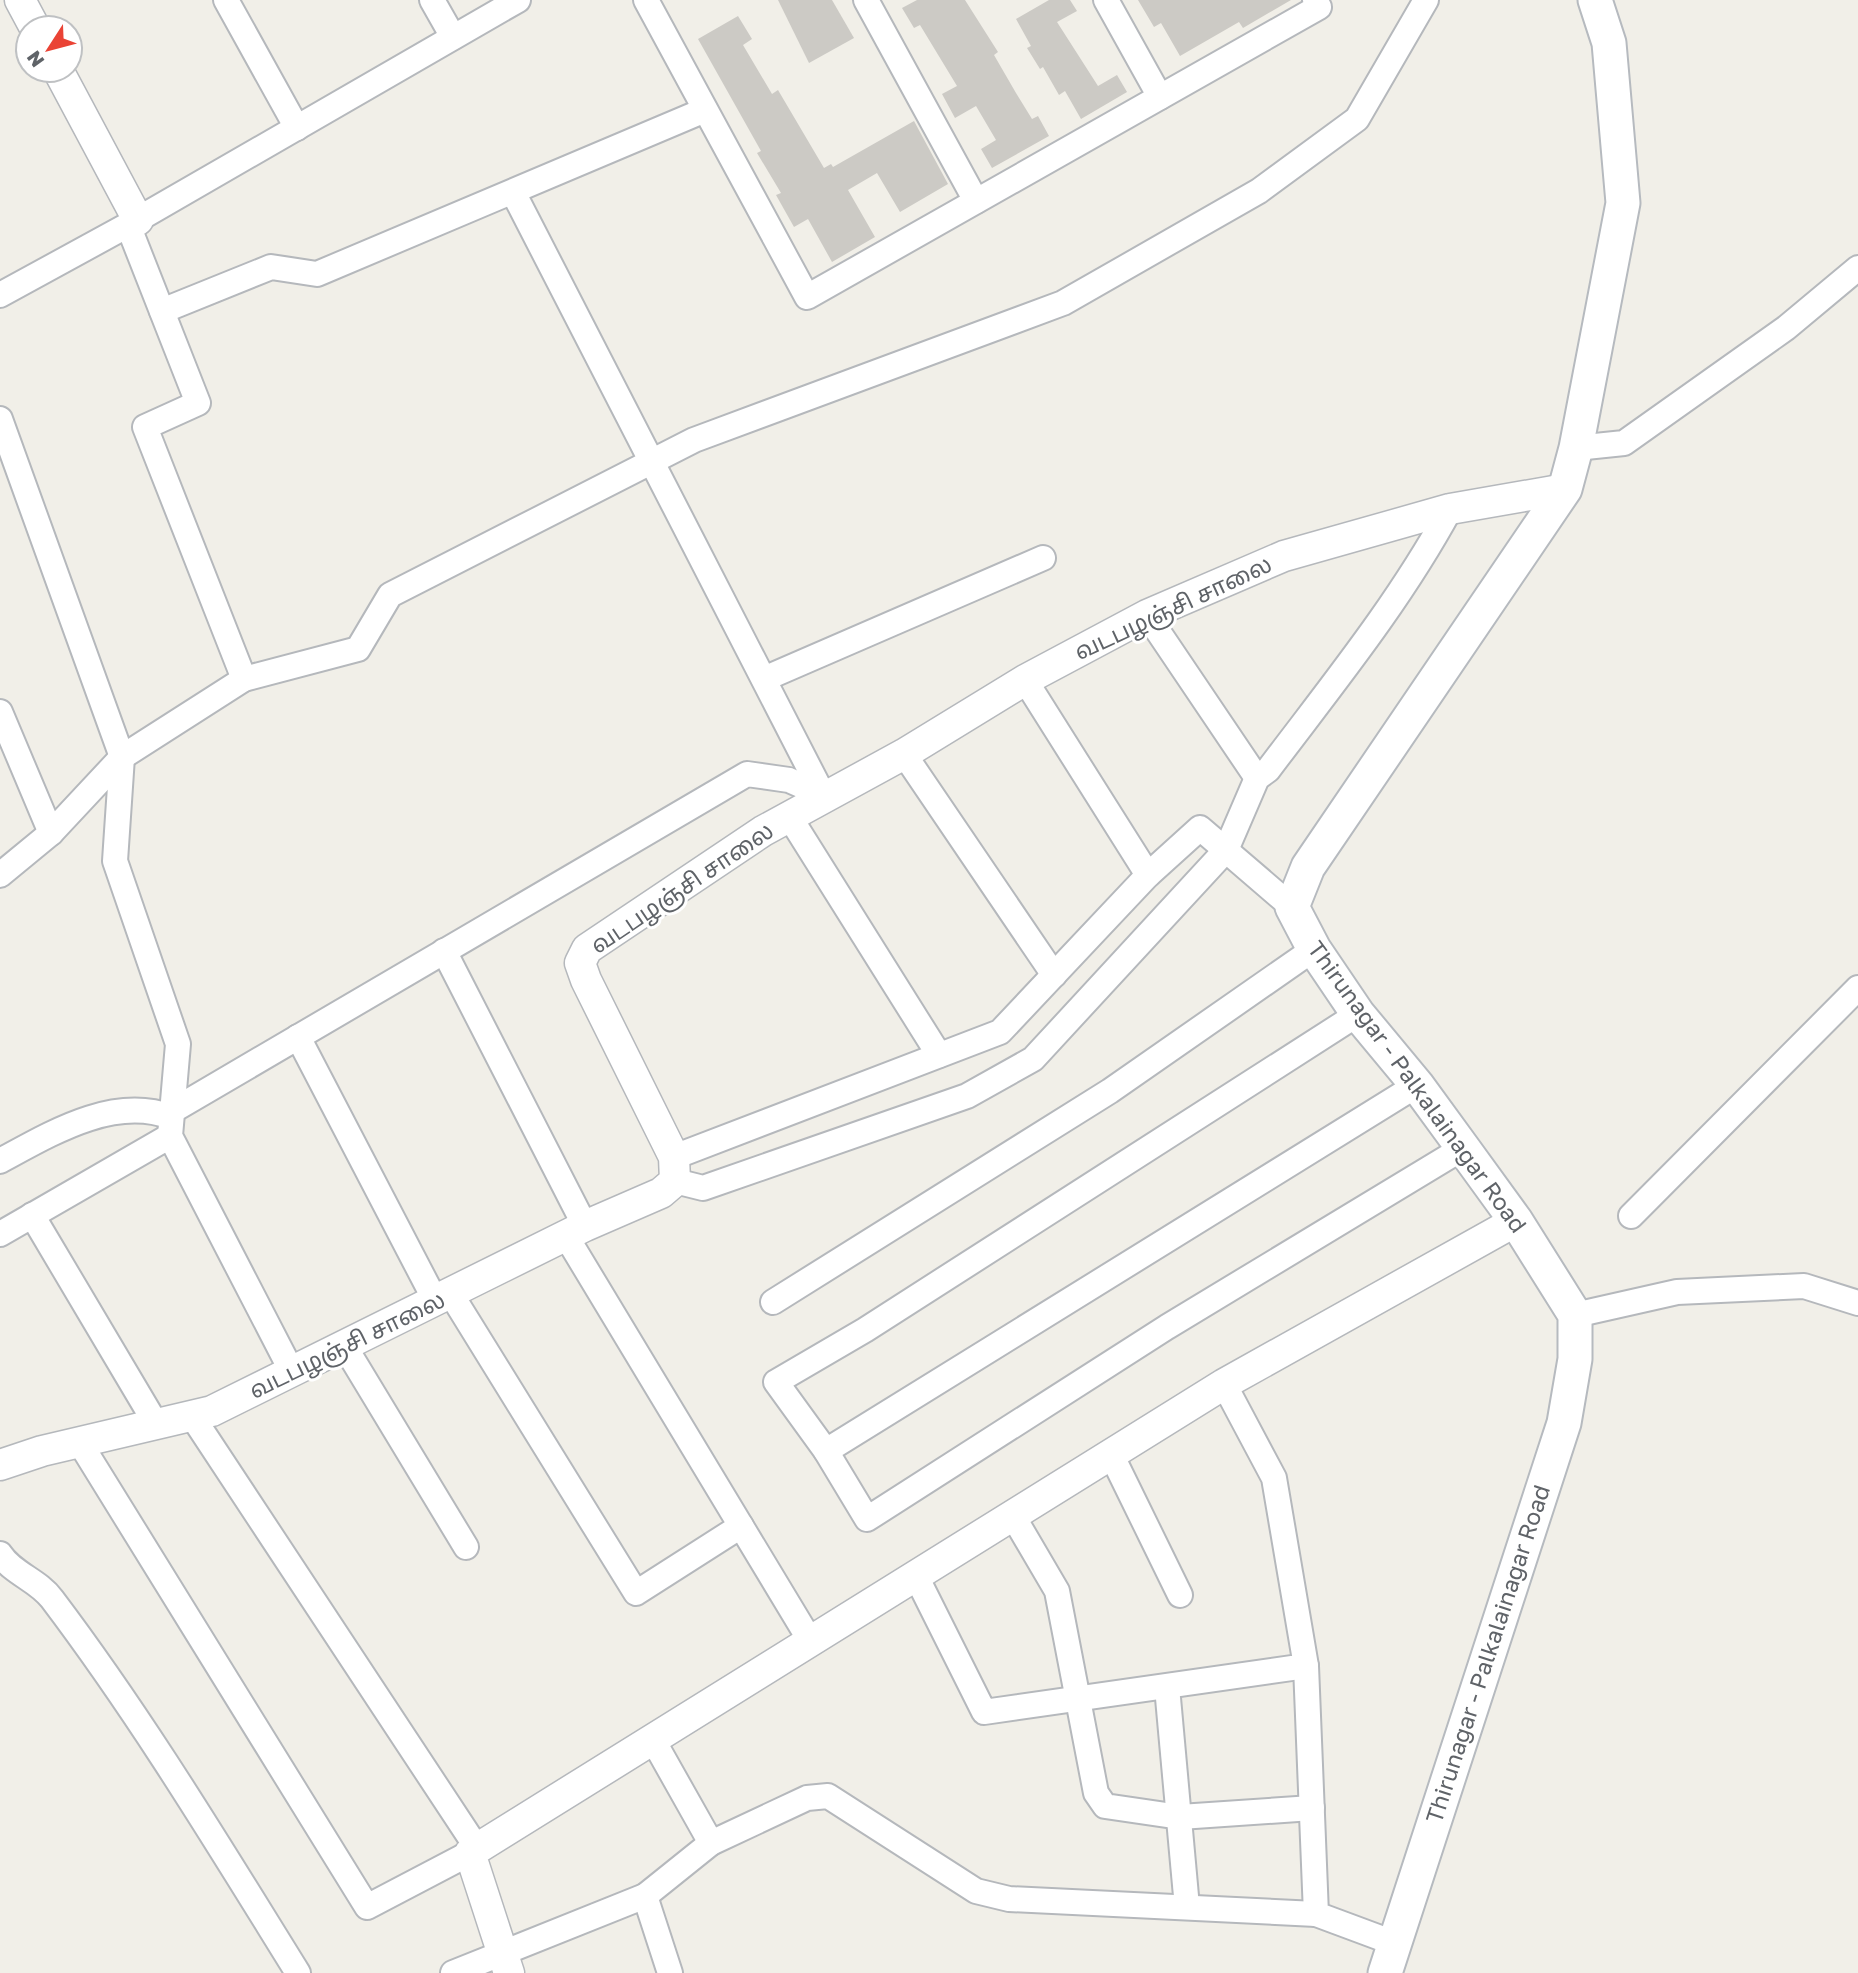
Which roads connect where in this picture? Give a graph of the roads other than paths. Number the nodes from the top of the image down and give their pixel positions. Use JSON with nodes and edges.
{"nodes":[{"id":1,"x":226,"y":0,"type":"edge"},
{"id":2,"x":432,"y":0,"type":"edge"},
{"id":3,"x":518,"y":0,"type":"edge"},
{"id":4,"x":646,"y":0,"type":"edge"},
{"id":5,"x":866,"y":0,"type":"edge"},
{"id":6,"x":1106,"y":0,"type":"edge"},
{"id":7,"x":1315,"y":0,"type":"edge"},
{"id":8,"x":1426,"y":0,"type":"edge"},
{"id":9,"x":1595,"y":0,"type":"edge"},
{"id":10,"x":453,"y":37,"type":"junction"},
{"id":11,"x":65,"y":84,"type":"edge"},
{"id":12,"x":1160,"y":97,"type":"junction"},
{"id":13,"x":705,"y":110,"type":"junction"},
{"id":14,"x":297,"y":128,"type":"junction"},
{"id":15,"x":514,"y":194,"type":"junction"},
{"id":16,"x":976,"y":201,"type":"junction"},
{"id":17,"x":133,"y":223,"type":"junction"},
{"id":18,"x":1858,"y":268,"type":"edge"},
{"id":19,"x":0,"y":295,"type":"edge"},
{"id":20,"x":162,"y":311,"type":"junction"},
{"id":21,"x":0,"y":419,"type":"edge"},
{"id":22,"x":1576,"y":448,"type":"junction"},
{"id":23,"x":653,"y":461,"type":"junction"},
{"id":24,"x":1565,"y":489,"type":"junction"},
{"id":25,"x":1450,"y":509,"type":"junction"},
{"id":26,"x":1043,"y":558,"type":"dead end"},
{"id":27,"x":1147,"y":615,"type":"junction"},
{"id":28,"x":244,"y":678,"type":"junction"},
{"id":29,"x":764,"y":679,"type":"junction"},
{"id":30,"x":1024,"y":680,"type":"junction"},
{"id":31,"x":0,"y":712,"type":"edge"},
{"id":32,"x":904,"y":754,"type":"junction"},
{"id":33,"x":122,"y":757,"type":"junction"},
{"id":34,"x":1257,"y":778,"type":"junction"},
{"id":35,"x":823,"y":795,"type":"junction"},
{"id":36,"x":789,"y":816,"type":"junction"},
{"id":37,"x":51,"y":833,"type":"junction"},
{"id":38,"x":1226,"y":850,"type":"junction"},
{"id":39,"x":0,"y":875,"type":"edge"},
{"id":40,"x":1149,"y":875,"type":"junction"},
{"id":41,"x":1292,"y":907,"type":"junction"},
{"id":42,"x":1314,"y":949,"type":"junction"},
{"id":43,"x":444,"y":951,"type":"junction"},
{"id":44,"x":1054,"y":975,"type":"junction"},
{"id":45,"x":1854,"y":999,"type":"edge"},
{"id":46,"x":1358,"y":1014,"type":"junction"},
{"id":47,"x":298,"y":1037,"type":"junction"},
{"id":48,"x":939,"y":1055,"type":"junction"},
{"id":49,"x":1417,"y":1085,"type":"junction"},
{"id":50,"x":171,"y":1121,"type":"junction"},
{"id":51,"x":1463,"y":1148,"type":"junction"},
{"id":52,"x":0,"y":1161,"type":"edge"},
{"id":53,"x":674,"y":1169,"type":"junction"},
{"id":54,"x":32,"y":1215,"type":"junction"},
{"id":55,"x":1631,"y":1216,"type":"dead end"},
{"id":56,"x":1516,"y":1221,"type":"junction"},
{"id":57,"x":575,"y":1231,"type":"junction"},
{"id":58,"x":0,"y":1234,"type":"edge"},
{"id":59,"x":443,"y":1298,"type":"junction"},
{"id":60,"x":773,"y":1302,"type":"dead end"},
{"id":61,"x":1858,"y":1303,"type":"edge"},
{"id":62,"x":1575,"y":1315,"type":"junction"},
{"id":63,"x":345,"y":1347,"type":"junction"},
{"id":64,"x":292,"y":1372,"type":"junction"},
{"id":65,"x":1224,"y":1384,"type":"junction"},
{"id":66,"x":192,"y":1416,"type":"junction"},
{"id":67,"x":156,"y":1424,"type":"junction"},
{"id":68,"x":80,"y":1443,"type":"junction"},
{"id":69,"x":826,"y":1451,"type":"junction"},
{"id":70,"x":1111,"y":1454,"type":"junction"},
{"id":71,"x":0,"y":1465,"type":"edge"},
{"id":72,"x":1013,"y":1516,"type":"junction"},
{"id":73,"x":741,"y":1526,"type":"junction"},
{"id":74,"x":466,"y":1547,"type":"dead end"},
{"id":75,"x":0,"y":1554,"type":"edge"},
{"id":76,"x":916,"y":1576,"type":"junction"},
{"id":77,"x":1180,"y":1595,"type":"dead end"},
{"id":78,"x":811,"y":1642,"type":"junction"},
{"id":79,"x":1306,"y":1666,"type":"junction"},
{"id":80,"x":1167,"y":1687,"type":"junction"},
{"id":81,"x":1075,"y":1700,"type":"junction"},
{"id":82,"x":653,"y":1740,"type":"junction"},
{"id":83,"x":1312,"y":1808,"type":"junction"},
{"id":84,"x":1180,"y":1816,"type":"junction"},
{"id":85,"x":711,"y":1843,"type":"junction"},
{"id":86,"x":473,"y":1850,"type":"junction"},
{"id":87,"x":645,"y":1896,"type":"junction"},
{"id":88,"x":1187,"y":1907,"type":"junction"},
{"id":89,"x":1315,"y":1914,"type":"junction"},
{"id":90,"x":1389,"y":1958,"type":"edge"},
{"id":91,"x":506,"y":1963,"type":"edge"},
{"id":92,"x":298,"y":1973,"type":"edge"},
{"id":93,"x":453,"y":1973,"type":"edge"},
{"id":94,"x":670,"y":1973,"type":"edge"}],
"edges":[{"from":1,"to":14,"type":"street"},
{"from":2,"to":10,"type":"street"},
{"from":3,"to":10,"type":"street"},
{"from":4,"to":13,"type":"street"},
{"from":5,"to":16,"type":"street"},
{"from":6,"to":12,"type":"street"},
{"from":7,"to":12,"type":"street"},
{"from":8,"to":23,"type":"street"},
{"from":9,"to":22,"type":"main road"},
{"from":10,"to":14,"type":"street"},
{"from":11,"to":17,"type":"street"},
{"from":12,"to":16,"type":"street"},
{"from":13,"to":15,"type":"street"},
{"from":13,"to":16,"type":"street"},
{"from":14,"to":17,"type":"street"},
{"from":15,"to":20,"type":"street"},
{"from":15,"to":23,"type":"street"},
{"from":17,"to":19,"type":"street"},
{"from":17,"to":20,"type":"street"},
{"from":18,"to":22,"type":"street"},
{"from":20,"to":28,"type":"street"},
{"from":21,"to":33,"type":"street"},
{"from":22,"to":24,"type":"main road"},
{"from":23,"to":28,"type":"street"},
{"from":23,"to":29,"type":"street"},
{"from":24,"to":25,"type":"street","name":"வடபழஞ்சி சாலை"},
{"from":24,"to":41,"type":"main road"},
{"from":25,"to":27,"type":"street","name":"வடபழஞ்சி சாலை"},
{"from":25,"to":34,"type":"street"},
{"from":26,"to":29,"type":"street"},
{"from":27,"to":30,"type":"street","name":"வடபழஞ்சி சாலை"},
{"from":27,"to":34,"type":"street"},
{"from":28,"to":33,"type":"street"},
{"from":29,"to":35,"type":"street"},
{"from":30,"to":32,"type":"street","name":"வடபழஞ்சி சாலை"},
{"from":30,"to":40,"type":"street"},
{"from":31,"to":37,"type":"street"},
{"from":32,"to":35,"type":"street","name":"வடபழஞ்சி சாலை"},
{"from":32,"to":44,"type":"street"},
{"from":33,"to":37,"type":"street"},
{"from":33,"to":50,"type":"street"},
{"from":34,"to":38,"type":"street"},
{"from":35,"to":36,"type":"street","name":"வடபழஞ்சி சாலை"},
{"from":35,"to":43,"type":"street"},
{"from":36,"to":48,"type":"street"},
{"from":36,"to":53,"type":"street","name":"வடபழஞ்சி சாலை"},
{"from":37,"to":39,"type":"street"},
{"from":38,"to":40,"type":"street"},
{"from":38,"to":41,"type":"street"},
{"from":38,"to":53,"type":"street"},
{"from":40,"to":44,"type":"street"},
{"from":41,"to":42,"type":"main road","name":"Thirunagar - Palkalainagar Road"},
{"from":42,"to":46,"type":"main road","name":"Thirunagar - Palkalainagar Road"},
{"from":42,"to":60,"type":"street"},
{"from":43,"to":47,"type":"street"},
{"from":43,"to":57,"type":"street"},
{"from":44,"to":48,"type":"street"},
{"from":45,"to":55,"type":"street"},
{"from":46,"to":49,"type":"main road","name":"Thirunagar - Palkalainagar Road"},
{"from":46,"to":69,"type":"street"},
{"from":47,"to":50,"type":"street"},
{"from":47,"to":59,"type":"street"},
{"from":48,"to":53,"type":"street"},
{"from":49,"to":51,"type":"main road","name":"Thirunagar - Palkalainagar Road"},
{"from":49,"to":69,"type":"street"},
{"from":50,"to":52,"type":"street"},
{"from":50,"to":54,"type":"street"},
{"from":50,"to":64,"type":"street"},
{"from":51,"to":56,"type":"main road","name":"Thirunagar - Palkalainagar Road"},
{"from":51,"to":69,"type":"street"},
{"from":53,"to":57,"type":"street","name":"வடபழஞ்சி சாலை"},
{"from":54,"to":58,"type":"street"},
{"from":54,"to":67,"type":"street"},
{"from":56,"to":62,"type":"main road","name":"Thirunagar - Palkalainagar Road"},
{"from":56,"to":65,"type":"street"},
{"from":57,"to":59,"type":"street","name":"வடபழஞ்சி சாலை"},
{"from":57,"to":73,"type":"street"},
{"from":59,"to":63,"type":"street","name":"வடபழஞ்சி சாலை"},
{"from":59,"to":73,"type":"street"},
{"from":61,"to":62,"type":"street"},
{"from":62,"to":90,"type":"main road","name":"Thirunagar - Palkalainagar Road"},
{"from":63,"to":64,"type":"street","name":"வடபழஞ்சி சாலை"},
{"from":63,"to":74,"type":"street"},
{"from":64,"to":66,"type":"street","name":"வடபழஞ்சி சாலை"},
{"from":65,"to":70,"type":"street"},
{"from":65,"to":79,"type":"street"},
{"from":66,"to":67,"type":"street","name":"வடபழஞ்சி சாலை"},
{"from":66,"to":86,"type":"street"},
{"from":67,"to":68,"type":"street","name":"வடபழஞ்சி சாலை"},
{"from":68,"to":71,"type":"street","name":"வடபழஞ்சி சாலை"},
{"from":68,"to":86,"type":"street"},
{"from":70,"to":72,"type":"street"},
{"from":70,"to":77,"type":"street"},
{"from":72,"to":76,"type":"street"},
{"from":72,"to":81,"type":"street"},
{"from":73,"to":78,"type":"street"},
{"from":75,"to":92,"type":"street"},
{"from":76,"to":78,"type":"street"},
{"from":76,"to":81,"type":"street"},
{"from":78,"to":82,"type":"street"},
{"from":79,"to":80,"type":"street"},
{"from":79,"to":83,"type":"street"},
{"from":80,"to":81,"type":"street"},
{"from":80,"to":84,"type":"street"},
{"from":81,"to":84,"type":"street"},
{"from":82,"to":85,"type":"street"},
{"from":82,"to":86,"type":"street"},
{"from":83,"to":84,"type":"street"},
{"from":83,"to":89,"type":"street"},
{"from":84,"to":88,"type":"street"},
{"from":85,"to":87,"type":"street"},
{"from":85,"to":88,"type":"street"},
{"from":86,"to":91,"type":"street"},
{"from":87,"to":91,"type":"street"},
{"from":87,"to":94,"type":"street"},
{"from":88,"to":89,"type":"street"},
{"from":89,"to":90,"type":"street"},
{"from":91,"to":93,"type":"street"}]}
